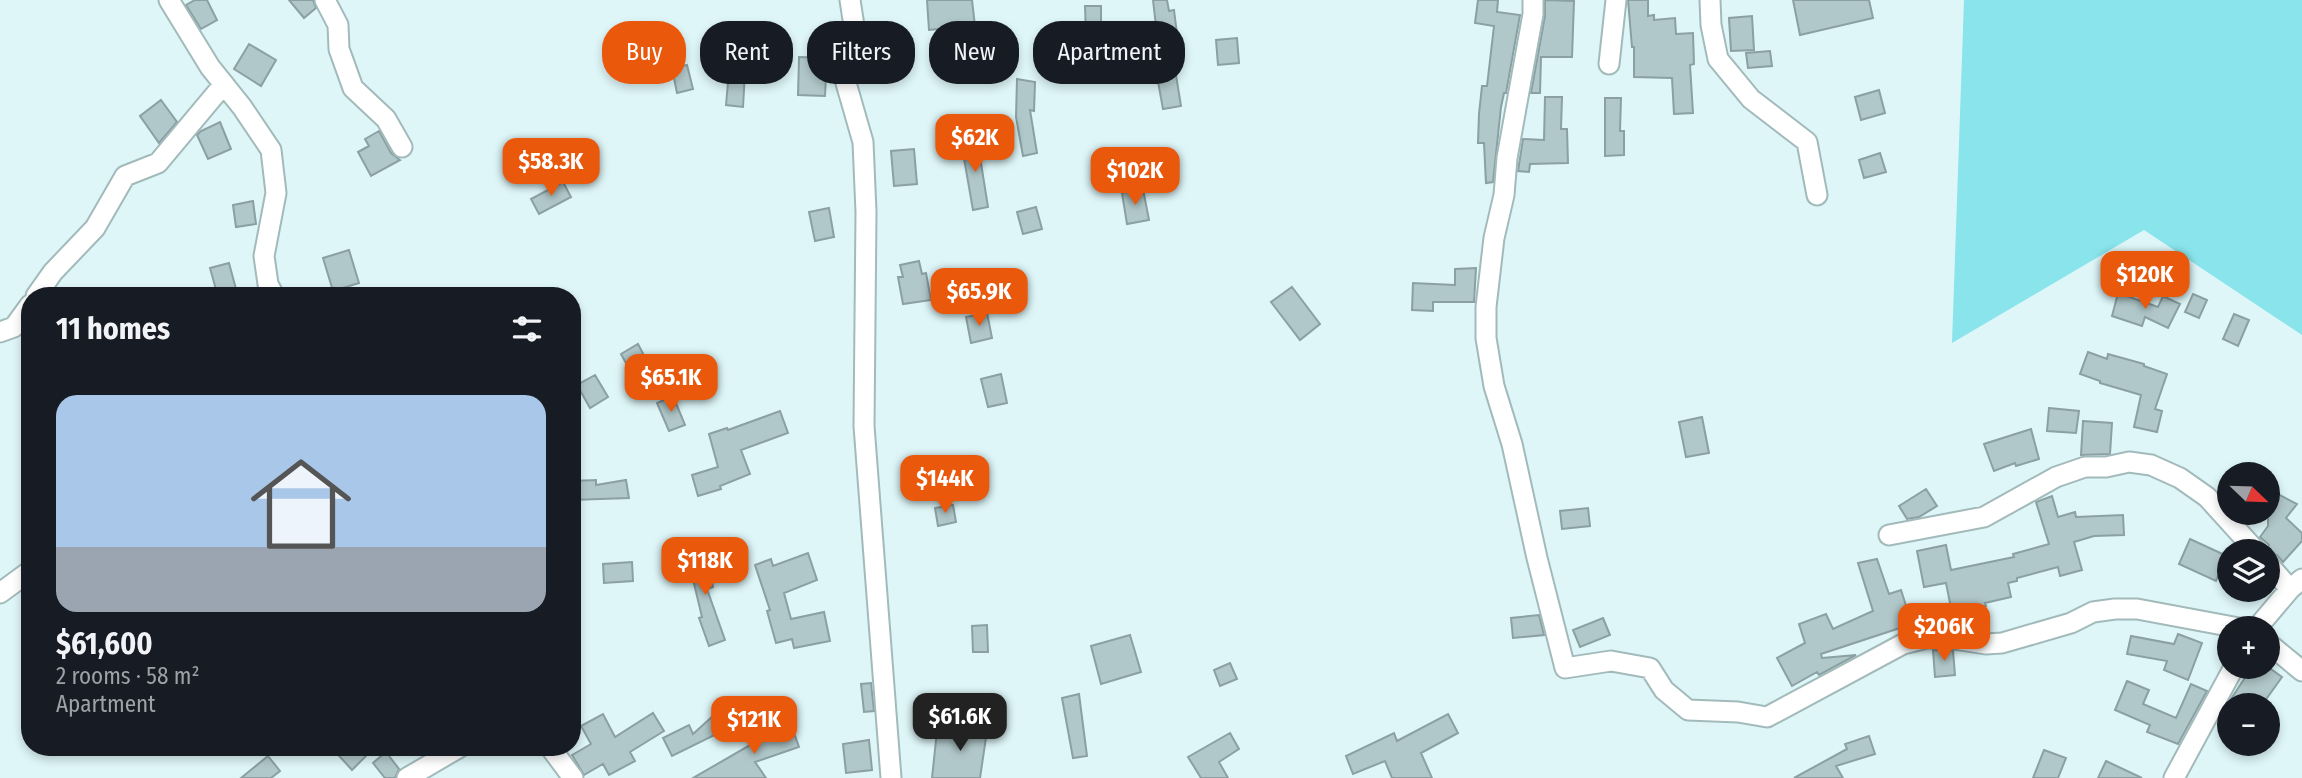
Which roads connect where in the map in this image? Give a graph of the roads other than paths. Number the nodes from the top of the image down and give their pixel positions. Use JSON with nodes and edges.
{"nodes":[{"id":1,"x":169,"y":0,"type":"edge"},
{"id":2,"x":325,"y":0,"type":"edge"},
{"id":3,"x":850,"y":0,"type":"edge"},
{"id":4,"x":1533,"y":0,"type":"edge"},
{"id":5,"x":1616,"y":0,"type":"edge"},
{"id":6,"x":1710,"y":0,"type":"edge"},
{"id":7,"x":1609,"y":64,"type":"dead end"},
{"id":8,"x":224,"y":85,"type":"junction"},
{"id":9,"x":402,"y":147,"type":"dead end"},
{"id":10,"x":1817,"y":195,"type":"dead end"},
{"id":11,"x":42,"y":287,"type":"edge"},
{"id":12,"x":270,"y":287,"type":"edge"},
{"id":13,"x":21,"y":317,"type":"edge"},
{"id":14,"x":0,"y":332,"type":"edge"},
{"id":15,"x":1889,"y":535,"type":"dead end"},
{"id":16,"x":2245,"y":539,"type":"edge"},
{"id":17,"x":2280,"y":573,"type":"edge"},
{"id":18,"x":21,"y":578,"type":"edge"},
{"id":19,"x":2296,"y":584,"type":"edge"},
{"id":20,"x":0,"y":593,"type":"edge"},
{"id":21,"x":2268,"y":616,"type":"edge"},
{"id":22,"x":2217,"y":624,"type":"edge"},
{"id":23,"x":2280,"y":653,"type":"edge"},
{"id":24,"x":2302,"y":671,"type":"edge"},
{"id":25,"x":2228,"y":679,"type":"edge"},
{"id":26,"x":445,"y":756,"type":"edge"},
{"id":27,"x":557,"y":756,"type":"edge"},
{"id":28,"x":407,"y":778,"type":"edge"},
{"id":29,"x":573,"y":778,"type":"edge"},
{"id":30,"x":891,"y":778,"type":"edge"},
{"id":31,"x":2174,"y":778,"type":"edge"}],
"edges":[{"from":1,"to":8,"type":"street"},
{"from":2,"to":9,"type":"street"},
{"from":3,"to":30,"type":"street"},
{"from":4,"to":22,"type":"street"},
{"from":5,"to":7,"type":"street"},
{"from":6,"to":10,"type":"street"},
{"from":8,"to":11,"type":"street"},
{"from":8,"to":12,"type":"street"},
{"from":13,"to":14,"type":"street"},
{"from":15,"to":16,"type":"street"},
{"from":17,"to":19,"type":"street"},
{"from":18,"to":20,"type":"street"},
{"from":19,"to":21,"type":"street"},
{"from":23,"to":24,"type":"street"},
{"from":25,"to":31,"type":"street"},
{"from":26,"to":28,"type":"street"},
{"from":27,"to":29,"type":"street"}]}
